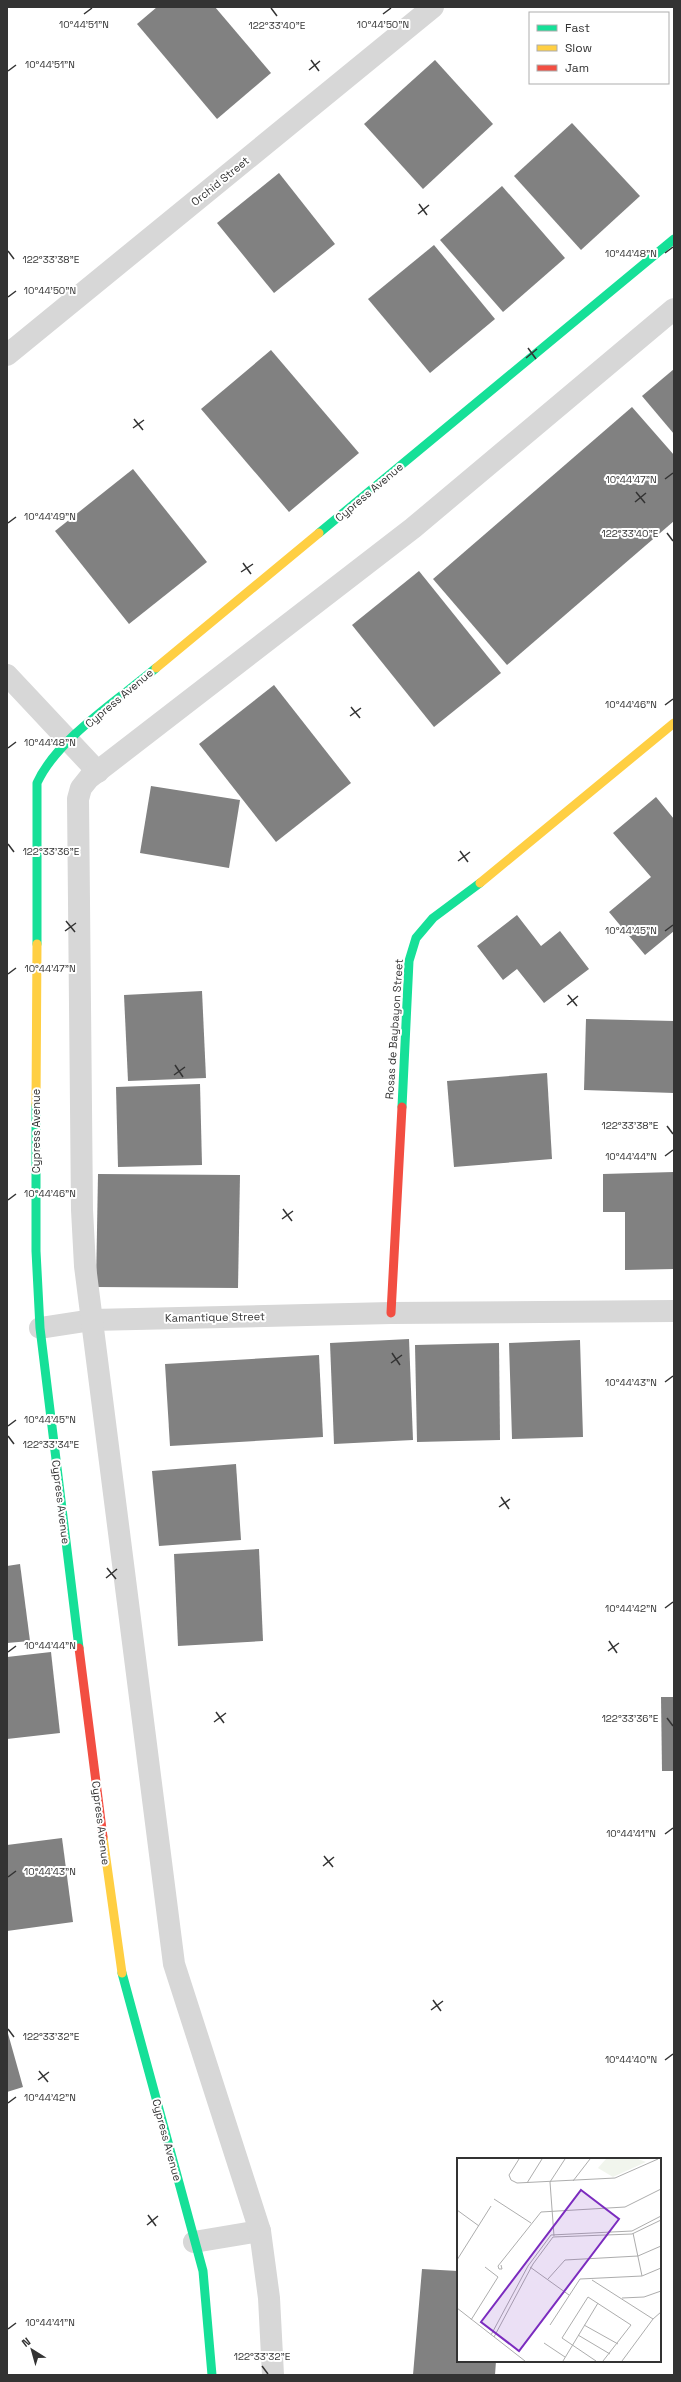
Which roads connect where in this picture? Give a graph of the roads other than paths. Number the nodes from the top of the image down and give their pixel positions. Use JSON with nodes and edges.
{"nodes":[{"id":1,"x":433,"y":7,"type":"edge"},
{"id":2,"x":674,"y":239,"type":"edge"},
{"id":3,"x":674,"y":309,"type":"edge"},
{"id":4,"x":7,"y":355,"type":"edge"},
{"id":5,"x":7,"y":675,"type":"edge"},
{"id":6,"x":674,"y":723,"type":"edge"},
{"id":7,"x":68,"y":741,"type":"junction"},
{"id":8,"x":98,"y":772,"type":"junction"},
{"id":9,"x":674,"y":1311,"type":"edge"},
{"id":10,"x":391,"y":1313,"type":"junction"},
{"id":11,"x":92,"y":1320,"type":"junction"},
{"id":12,"x":40,"y":1328,"type":"junction"},
{"id":13,"x":260,"y":2231,"type":"junction"},
{"id":14,"x":194,"y":2242,"type":"junction"},
{"id":15,"x":212,"y":2375,"type":"edge"},
{"id":16,"x":273,"y":2375,"type":"edge"}],
"edges":[{"from":1,"to":4,"type":"street","name":"Orchid Street"},
{"from":2,"to":7,"type":"street","name":"Cypress Avenue"},
{"from":3,"to":8,"type":"street"},
{"from":5,"to":7,"type":"street"},
{"from":6,"to":10,"type":"street","name":"Rosas de Baybayon Street"},
{"from":7,"to":8,"type":"street"},
{"from":7,"to":12,"type":"street","name":"Cypress Avenue"},
{"from":8,"to":11,"type":"street"},
{"from":9,"to":10,"type":"street","name":"Kamantique Street"},
{"from":10,"to":11,"type":"street","name":"Kamantique Street"},
{"from":11,"to":12,"type":"street","name":"Kamantique Street"},
{"from":11,"to":13,"type":"street"},
{"from":12,"to":14,"type":"street","name":"Cypress Avenue"},
{"from":13,"to":14,"type":"street"},
{"from":13,"to":16,"type":"street"},
{"from":14,"to":15,"type":"street","name":"Cypress Avenue"}]}
